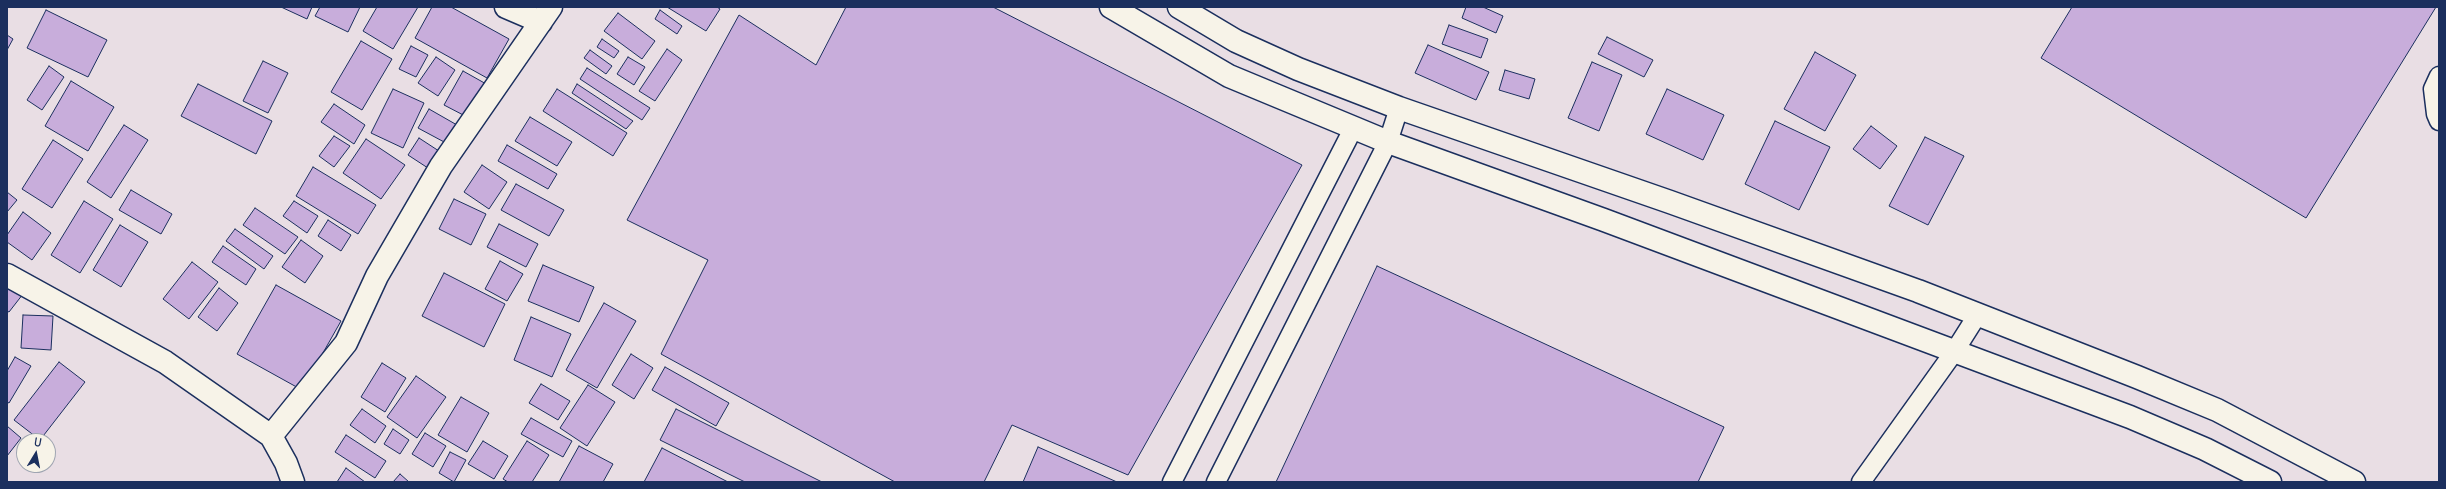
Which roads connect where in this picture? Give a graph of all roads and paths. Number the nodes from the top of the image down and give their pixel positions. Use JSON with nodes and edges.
{"nodes":[{"id":1,"x":506,"y":7,"type":"edge"},
{"id":2,"x":1111,"y":7,"type":"edge"},
{"id":3,"x":1179,"y":7,"type":"edge"},
{"id":4,"x":546,"y":15,"type":"edge"},
{"id":5,"x":2439,"y":76,"type":"edge"},
{"id":6,"x":1399,"y":108,"type":"junction"},
{"id":7,"x":2439,"y":121,"type":"edge"},
{"id":8,"x":1354,"y":127,"type":"junction"},
{"id":9,"x":1388,"y":142,"type":"junction"},
{"id":10,"x":7,"y":275,"type":"edge"},
{"id":11,"x":1978,"y":314,"type":"junction"},
{"id":12,"x":1954,"y":352,"type":"junction"},
{"id":13,"x":271,"y":436,"type":"junction"},
{"id":14,"x":293,"y":482,"type":"edge"},
{"id":15,"x":1172,"y":482,"type":"edge"},
{"id":16,"x":1216,"y":482,"type":"edge"},
{"id":17,"x":1861,"y":482,"type":"edge"},
{"id":18,"x":2270,"y":482,"type":"edge"},
{"id":19,"x":2354,"y":482,"type":"edge"}],
"edges":[{"from":1,"to":4,"type":"street"},
{"from":2,"to":8,"type":"street"},
{"from":3,"to":6,"type":"street"},
{"from":4,"to":13,"type":"street"},
{"from":5,"to":7,"type":"lane"},
{"from":6,"to":9,"type":"lane"},
{"from":6,"to":11,"type":"street"},
{"from":8,"to":9,"type":"street"},
{"from":8,"to":15,"type":"lane"},
{"from":9,"to":12,"type":"street"},
{"from":9,"to":16,"type":"lane"},
{"from":10,"to":13,"type":"street"},
{"from":11,"to":12,"type":"lane"},
{"from":11,"to":19,"type":"street"},
{"from":12,"to":17,"type":"lane"},
{"from":12,"to":18,"type":"street"},
{"from":13,"to":14,"type":"street"}]}
